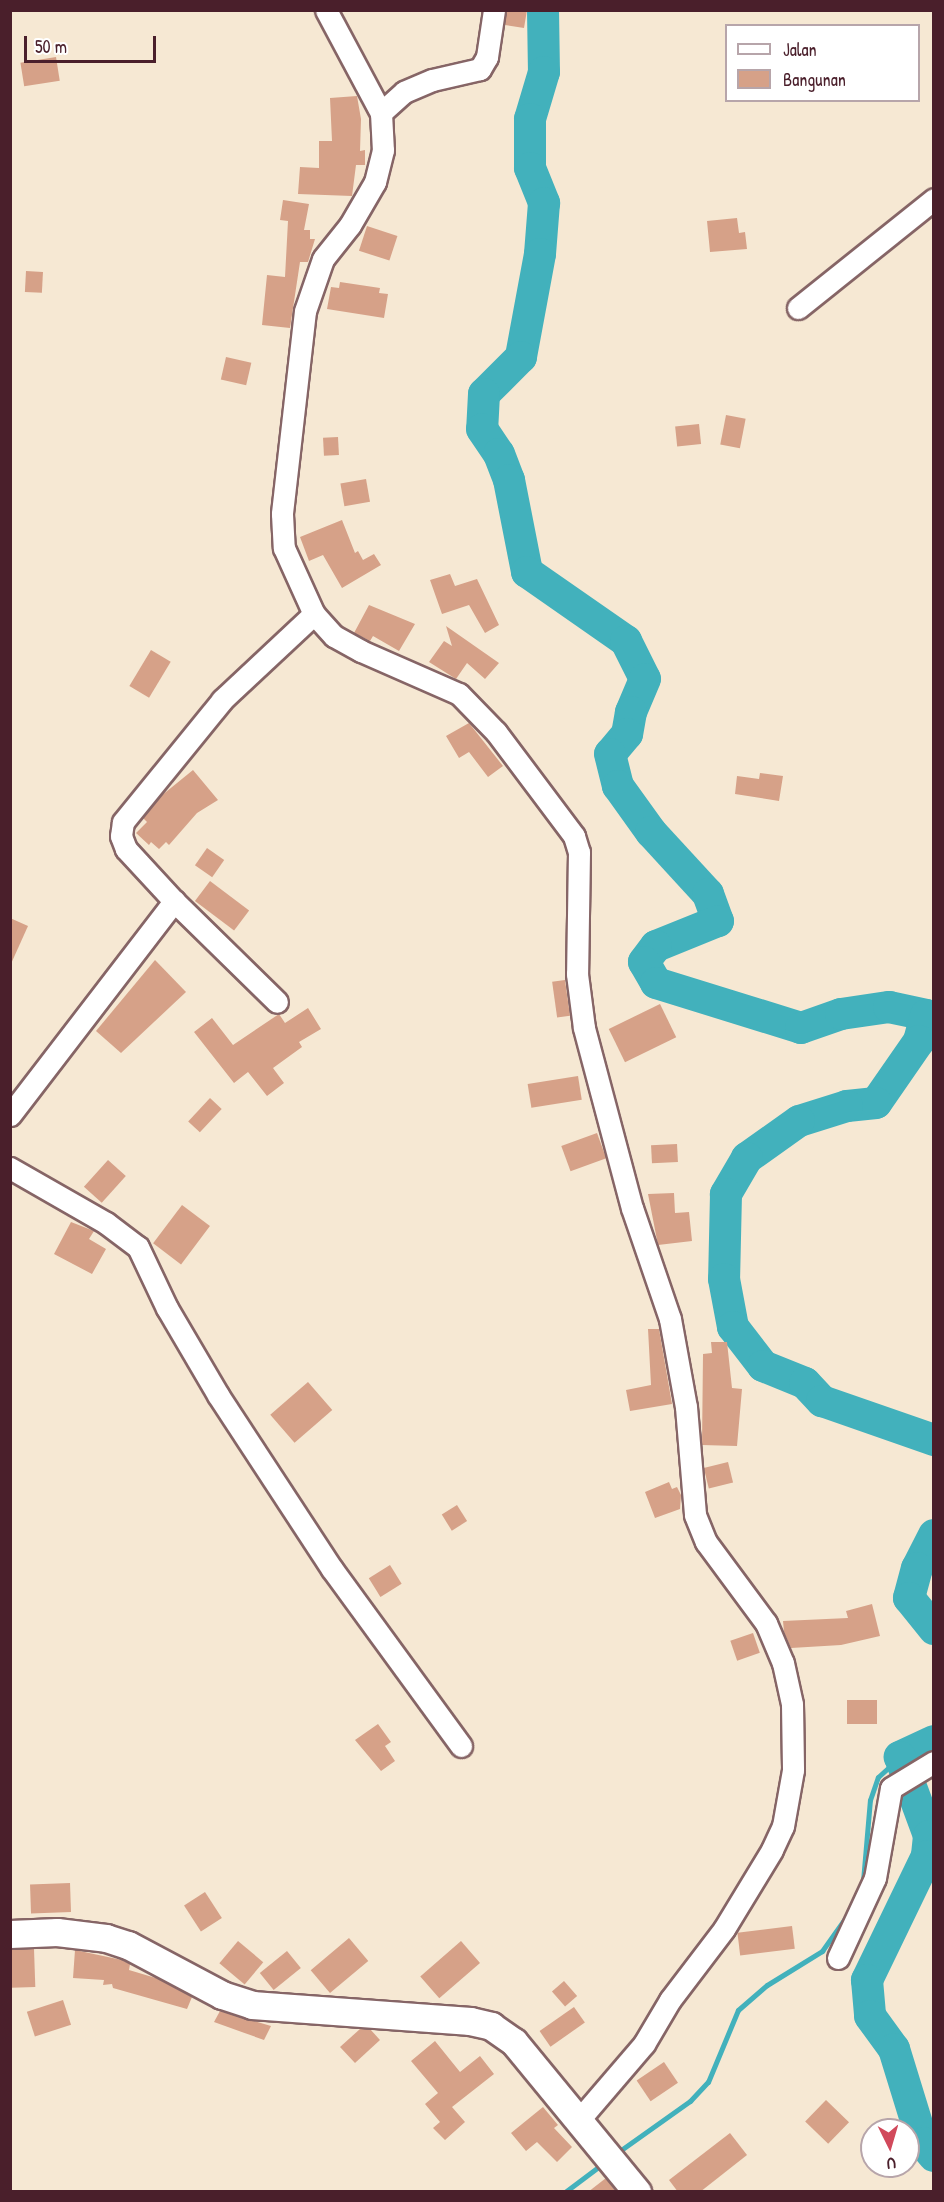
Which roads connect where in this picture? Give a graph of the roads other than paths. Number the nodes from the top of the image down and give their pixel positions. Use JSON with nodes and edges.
{"nodes":[{"id":1,"x":326,"y":10,"type":"edge"},
{"id":2,"x":494,"y":10,"type":"edge"},
{"id":3,"x":381,"y":113,"type":"junction"},
{"id":4,"x":933,"y":198,"type":"edge"},
{"id":5,"x":798,"y":308,"type":"dead end"},
{"id":6,"x":314,"y":614,"type":"junction"},
{"id":7,"x":174,"y":901,"type":"junction"},
{"id":8,"x":277,"y":1002,"type":"dead end"},
{"id":9,"x":10,"y":1115,"type":"edge"},
{"id":10,"x":10,"y":1168,"type":"edge"},
{"id":11,"x":460,"y":1746,"type":"dead end"},
{"id":12,"x":933,"y":1762,"type":"edge"},
{"id":13,"x":10,"y":1934,"type":"edge"},
{"id":14,"x":838,"y":1958,"type":"dead end"},
{"id":15,"x":578,"y":2121,"type":"junction"},
{"id":16,"x":637,"y":2192,"type":"edge"}],
"edges":[{"from":1,"to":3,"type":"street"},
{"from":2,"to":3,"type":"street"},
{"from":3,"to":6,"type":"street"},
{"from":4,"to":5,"type":"street"},
{"from":6,"to":7,"type":"street"},
{"from":6,"to":15,"type":"street"},
{"from":7,"to":8,"type":"street"},
{"from":7,"to":9,"type":"street"},
{"from":10,"to":11,"type":"street"},
{"from":12,"to":14,"type":"street"},
{"from":13,"to":15,"type":"street"},
{"from":15,"to":16,"type":"street"}]}
